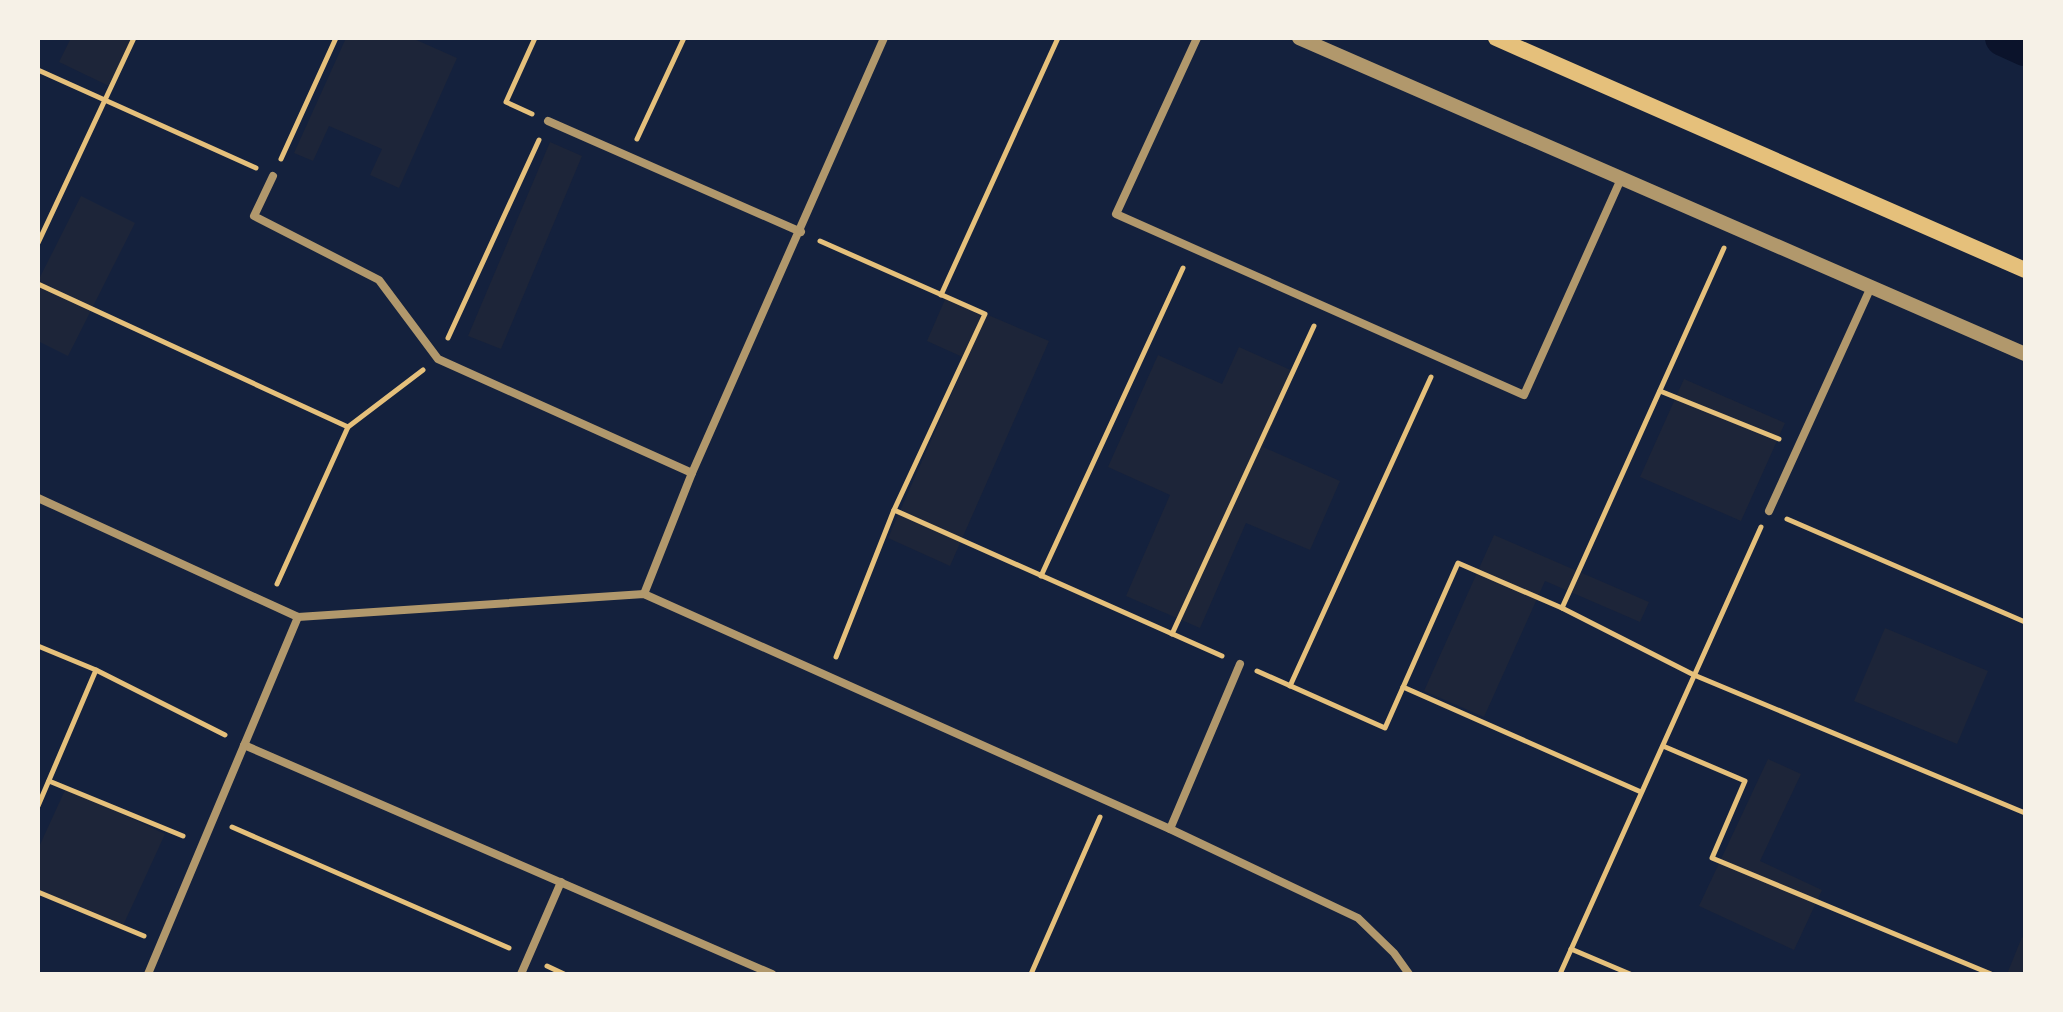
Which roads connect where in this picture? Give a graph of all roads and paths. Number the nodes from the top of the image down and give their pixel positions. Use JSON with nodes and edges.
{"nodes":[{"id":1,"x":134,"y":38,"type":"edge"},
{"id":2,"x":336,"y":38,"type":"edge"},
{"id":3,"x":535,"y":38,"type":"edge"},
{"id":4,"x":684,"y":38,"type":"edge"},
{"id":5,"x":884,"y":38,"type":"edge"},
{"id":6,"x":1058,"y":38,"type":"edge"},
{"id":7,"x":1197,"y":38,"type":"edge"},
{"id":8,"x":1299,"y":38,"type":"edge"},
{"id":9,"x":1496,"y":38,"type":"edge"},
{"id":10,"x":38,"y":70,"type":"edge"},
{"id":11,"x":105,"y":100,"type":"junction"},
{"id":12,"x":548,"y":121,"type":"junction"},
{"id":13,"x":628,"y":158,"type":"junction"},
{"id":14,"x":273,"y":176,"type":"junction"},
{"id":15,"x":1621,"y":179,"type":"junction"},
{"id":16,"x":1733,"y":225,"type":"junction"},
{"id":17,"x":801,"y":232,"type":"junction"},
{"id":18,"x":38,"y":243,"type":"edge"},
{"id":19,"x":1192,"y":248,"type":"junction"},
{"id":20,"x":2025,"y":270,"type":"edge"},
{"id":21,"x":38,"y":284,"type":"edge"},
{"id":22,"x":1872,"y":286,"type":"junction"},
{"id":23,"x":941,"y":295,"type":"junction"},
{"id":24,"x":1323,"y":306,"type":"junction"},
{"id":25,"x":2025,"y":354,"type":"edge"},
{"id":26,"x":1440,"y":358,"type":"junction"},
{"id":27,"x":438,"y":359,"type":"junction"},
{"id":28,"x":1660,"y":391,"type":"junction"},
{"id":29,"x":348,"y":427,"type":"junction"},
{"id":30,"x":1799,"y":447,"type":"junction"},
{"id":31,"x":692,"y":473,"type":"junction"},
{"id":32,"x":38,"y":498,"type":"edge"},
{"id":33,"x":894,"y":510,"type":"junction"},
{"id":34,"x":1769,"y":511,"type":"junction"},
{"id":35,"x":1041,"y":576,"type":"junction"},
{"id":36,"x":644,"y":594,"type":"junction"},
{"id":37,"x":267,"y":605,"type":"junction"},
{"id":38,"x":1562,"y":608,"type":"junction"},
{"id":39,"x":298,"y":617,"type":"junction"},
{"id":40,"x":2025,"y":622,"type":"edge"},
{"id":41,"x":1172,"y":634,"type":"junction"},
{"id":42,"x":38,"y":646,"type":"edge"},
{"id":43,"x":1240,"y":664,"type":"junction"},
{"id":44,"x":96,"y":670,"type":"junction"},
{"id":45,"x":1694,"y":675,"type":"junction"},
{"id":46,"x":828,"y":676,"type":"junction"},
{"id":47,"x":1290,"y":686,"type":"junction"},
{"id":48,"x":1403,"y":687,"type":"junction"},
{"id":49,"x":244,"y":745,"type":"junction"},
{"id":50,"x":1662,"y":746,"type":"junction"},
{"id":51,"x":49,"y":781,"type":"junction"},
{"id":52,"x":1641,"y":792,"type":"junction"},
{"id":53,"x":1106,"y":803,"type":"junction"},
{"id":54,"x":38,"y":806,"type":"edge"},
{"id":55,"x":2025,"y":813,"type":"edge"},
{"id":56,"x":213,"y":819,"type":"junction"},
{"id":57,"x":1170,"y":829,"type":"junction"},
{"id":58,"x":202,"y":844,"type":"junction"},
{"id":59,"x":561,"y":882,"type":"junction"},
{"id":60,"x":38,"y":892,"type":"edge"},
{"id":61,"x":161,"y":943,"type":"junction"},
{"id":62,"x":1571,"y":949,"type":"junction"},
{"id":63,"x":528,"y":956,"type":"junction"},
{"id":64,"x":148,"y":974,"type":"edge"},
{"id":65,"x":521,"y":974,"type":"edge"},
{"id":66,"x":564,"y":974,"type":"edge"},
{"id":67,"x":772,"y":974,"type":"edge"},
{"id":68,"x":1031,"y":974,"type":"edge"},
{"id":69,"x":1409,"y":974,"type":"edge"},
{"id":70,"x":1560,"y":974,"type":"edge"},
{"id":71,"x":1630,"y":974,"type":"edge"},
{"id":72,"x":1991,"y":974,"type":"edge"}],
"edges":[{"from":1,"to":11,"type":"path"},
{"from":2,"to":14,"type":"path"},
{"from":3,"to":12,"type":"path"},
{"from":4,"to":13,"type":"path"},
{"from":5,"to":17,"type":"street"},
{"from":6,"to":23,"type":"path"},
{"from":7,"to":19,"type":"street"},
{"from":8,"to":15,"type":"street"},
{"from":9,"to":20,"type":"main road"},
{"from":10,"to":11,"type":"path"},
{"from":11,"to":14,"type":"path"},
{"from":11,"to":18,"type":"path"},
{"from":12,"to":13,"type":"street"},
{"from":12,"to":27,"type":"path"},
{"from":13,"to":17,"type":"street"},
{"from":14,"to":27,"type":"street"},
{"from":15,"to":16,"type":"street"},
{"from":15,"to":26,"type":"street"},
{"from":16,"to":22,"type":"street"},
{"from":16,"to":28,"type":"path"},
{"from":17,"to":23,"type":"path"},
{"from":17,"to":31,"type":"street"},
{"from":19,"to":24,"type":"street"},
{"from":19,"to":35,"type":"path"},
{"from":21,"to":29,"type":"path"},
{"from":22,"to":25,"type":"street"},
{"from":22,"to":30,"type":"street"},
{"from":23,"to":33,"type":"path"},
{"from":24,"to":26,"type":"street"},
{"from":24,"to":41,"type":"path"},
{"from":26,"to":47,"type":"path"},
{"from":27,"to":29,"type":"path"},
{"from":27,"to":31,"type":"street"},
{"from":28,"to":30,"type":"path"},
{"from":28,"to":38,"type":"path"},
{"from":29,"to":37,"type":"path"},
{"from":30,"to":34,"type":"street"},
{"from":31,"to":36,"type":"street"},
{"from":32,"to":37,"type":"street"},
{"from":33,"to":35,"type":"path"},
{"from":33,"to":46,"type":"path"},
{"from":34,"to":40,"type":"path"},
{"from":34,"to":45,"type":"path"},
{"from":35,"to":41,"type":"path"},
{"from":36,"to":39,"type":"street"},
{"from":36,"to":46,"type":"street"},
{"from":37,"to":39,"type":"street"},
{"from":38,"to":45,"type":"path"},
{"from":38,"to":48,"type":"path"},
{"from":39,"to":49,"type":"street"},
{"from":41,"to":43,"type":"path"},
{"from":42,"to":44,"type":"path"},
{"from":43,"to":47,"type":"path"},
{"from":43,"to":57,"type":"street"},
{"from":44,"to":49,"type":"path"},
{"from":44,"to":51,"type":"path"},
{"from":45,"to":50,"type":"path"},
{"from":45,"to":55,"type":"path"},
{"from":46,"to":53,"type":"street"},
{"from":47,"to":48,"type":"path"},
{"from":48,"to":52,"type":"path"},
{"from":49,"to":56,"type":"street"},
{"from":49,"to":59,"type":"street"},
{"from":50,"to":52,"type":"path"},
{"from":50,"to":72,"type":"path"},
{"from":51,"to":54,"type":"path"},
{"from":51,"to":58,"type":"path"},
{"from":52,"to":62,"type":"path"},
{"from":53,"to":57,"type":"street"},
{"from":53,"to":68,"type":"path"},
{"from":56,"to":58,"type":"street"},
{"from":56,"to":63,"type":"path"},
{"from":57,"to":69,"type":"street"},
{"from":58,"to":61,"type":"street"},
{"from":59,"to":63,"type":"street"},
{"from":59,"to":67,"type":"street"},
{"from":60,"to":61,"type":"path"},
{"from":61,"to":64,"type":"street"},
{"from":62,"to":70,"type":"path"},
{"from":62,"to":71,"type":"path"},
{"from":63,"to":65,"type":"street"},
{"from":63,"to":66,"type":"path"}]}
